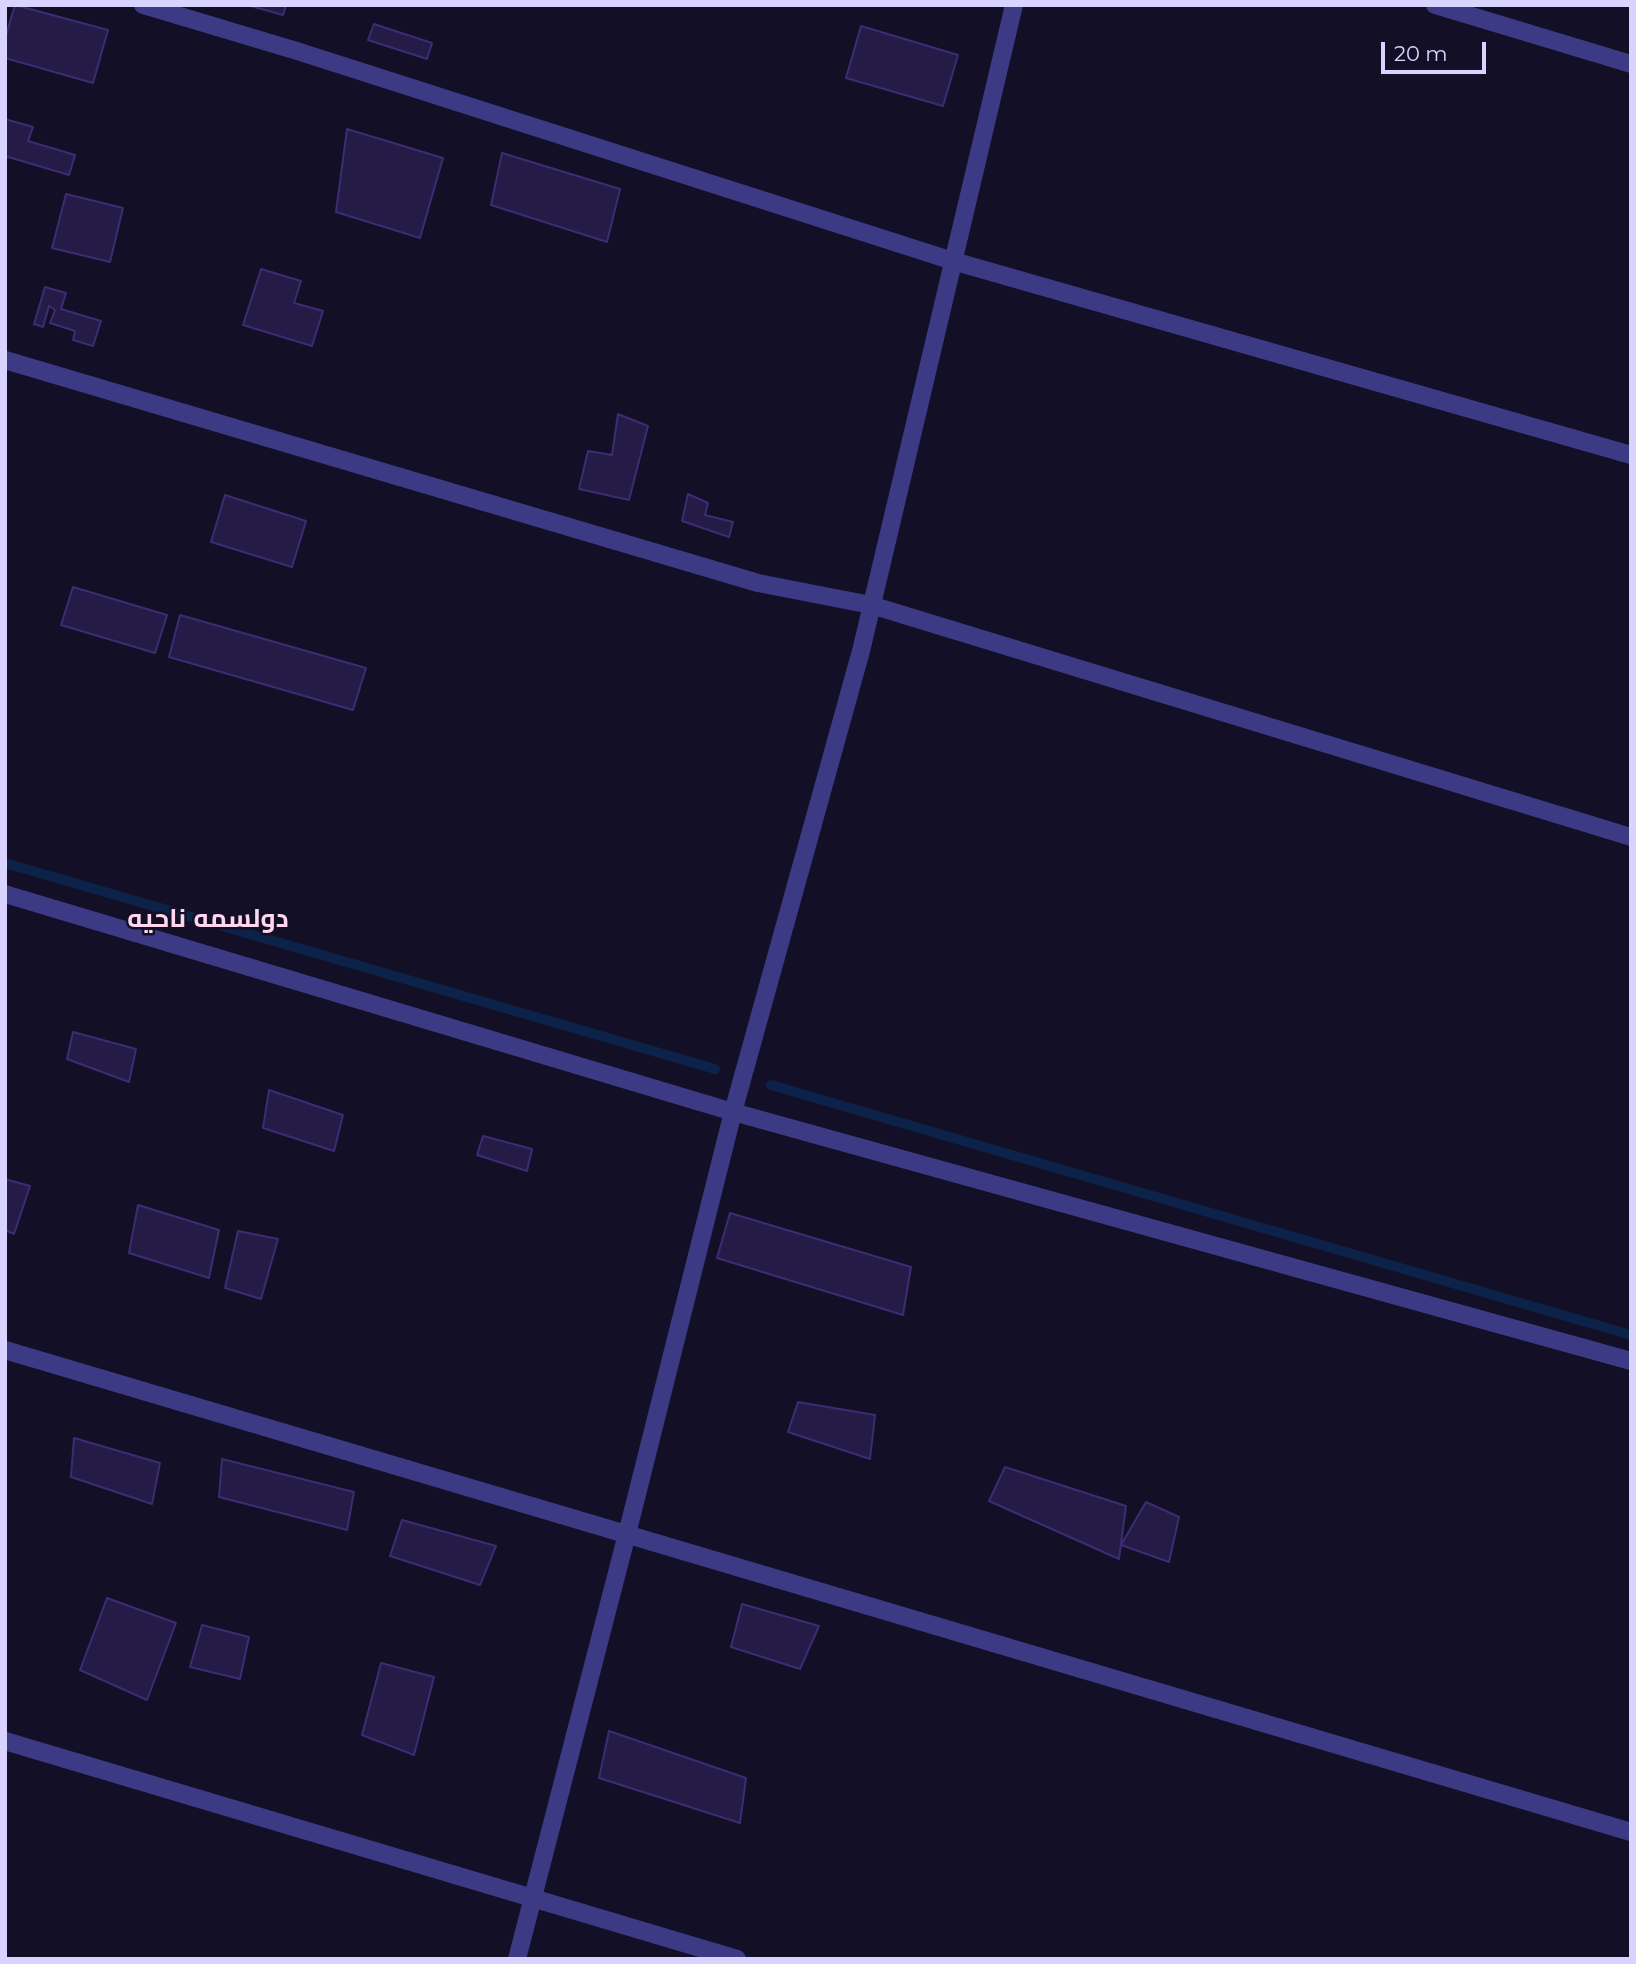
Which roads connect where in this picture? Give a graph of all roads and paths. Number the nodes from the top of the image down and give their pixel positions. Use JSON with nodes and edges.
{"nodes":[{"id":1,"x":143,"y":5,"type":"edge"},
{"id":2,"x":1014,"y":5,"type":"edge"},
{"id":3,"x":1436,"y":5,"type":"edge"},
{"id":4,"x":1631,"y":64,"type":"edge"},
{"id":5,"x":953,"y":261,"type":"junction"},
{"id":6,"x":5,"y":360,"type":"edge"},
{"id":7,"x":1631,"y":455,"type":"edge"},
{"id":8,"x":871,"y":605,"type":"junction"},
{"id":9,"x":1631,"y":838,"type":"edge"},
{"id":10,"x":5,"y":894,"type":"edge"},
{"id":11,"x":733,"y":1112,"type":"junction"},
{"id":12,"x":5,"y":1350,"type":"edge"},
{"id":13,"x":1631,"y":1361,"type":"edge"},
{"id":14,"x":627,"y":1534,"type":"junction"},
{"id":15,"x":5,"y":1741,"type":"edge"},
{"id":16,"x":1631,"y":1832,"type":"edge"},
{"id":17,"x":532,"y":1898,"type":"junction"},
{"id":18,"x":517,"y":1959,"type":"edge"},
{"id":19,"x":737,"y":1959,"type":"edge"}],
"edges":[{"from":1,"to":5,"type":"street"},
{"from":2,"to":5,"type":"street"},
{"from":3,"to":4,"type":"street"},
{"from":5,"to":7,"type":"street"},
{"from":5,"to":8,"type":"street"},
{"from":6,"to":8,"type":"street"},
{"from":8,"to":9,"type":"street"},
{"from":8,"to":11,"type":"street"},
{"from":10,"to":11,"type":"street"},
{"from":11,"to":13,"type":"street"},
{"from":11,"to":14,"type":"street"},
{"from":12,"to":14,"type":"street"},
{"from":14,"to":16,"type":"street"},
{"from":14,"to":17,"type":"street"},
{"from":15,"to":17,"type":"street"},
{"from":17,"to":18,"type":"street"},
{"from":17,"to":19,"type":"street"}]}
